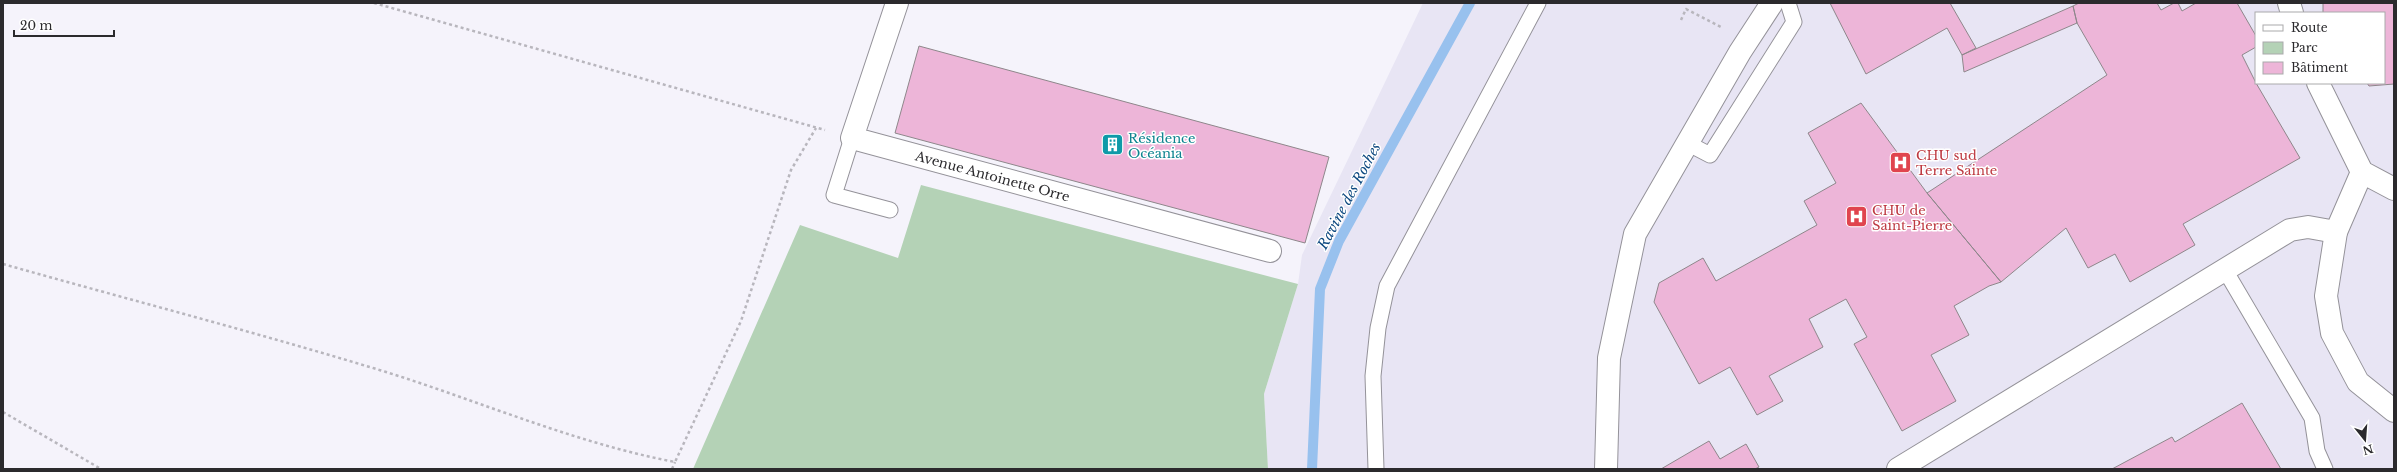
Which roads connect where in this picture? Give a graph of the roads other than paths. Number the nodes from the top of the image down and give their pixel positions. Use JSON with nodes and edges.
{"nodes":[{"id":1,"x":897,"y":3,"type":"edge"},
{"id":2,"x":1538,"y":3,"type":"edge"},
{"id":3,"x":1772,"y":3,"type":"edge"},
{"id":4,"x":1788,"y":3,"type":"edge"},
{"id":5,"x":2318,"y":84,"type":"edge"},
{"id":6,"x":852,"y":138,"type":"junction"},
{"id":7,"x":1687,"y":143,"type":"junction"},
{"id":8,"x":2362,"y":172,"type":"junction"},
{"id":9,"x":2394,"y":189,"type":"edge"},
{"id":10,"x":890,"y":210,"type":"dead end"},
{"id":11,"x":2336,"y":232,"type":"junction"},
{"id":12,"x":1270,"y":251,"type":"dead end"},
{"id":13,"x":2225,"y":270,"type":"junction"},
{"id":14,"x":2394,"y":411,"type":"edge"},
{"id":15,"x":1376,"y":469,"type":"edge"},
{"id":16,"x":1606,"y":469,"type":"edge"},
{"id":17,"x":1898,"y":469,"type":"edge"},
{"id":18,"x":2325,"y":469,"type":"edge"}],
"edges":[{"from":1,"to":6,"type":"street"},
{"from":2,"to":15,"type":"lane"},
{"from":3,"to":7,"type":"street"},
{"from":4,"to":7,"type":"lane"},
{"from":5,"to":8,"type":"street"},
{"from":6,"to":10,"type":"lane"},
{"from":6,"to":12,"type":"street","name":"Avenue Antoinette Orre"},
{"from":7,"to":16,"type":"street"},
{"from":8,"to":9,"type":"street"},
{"from":8,"to":11,"type":"street"},
{"from":11,"to":13,"type":"street"},
{"from":11,"to":14,"type":"street"},
{"from":13,"to":17,"type":"street"},
{"from":13,"to":18,"type":"lane"}]}
